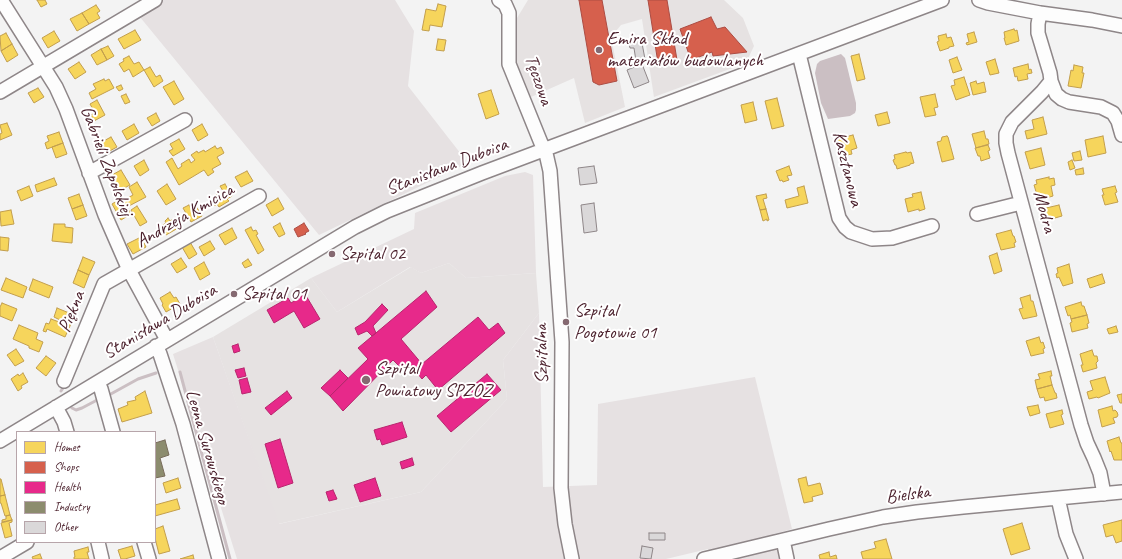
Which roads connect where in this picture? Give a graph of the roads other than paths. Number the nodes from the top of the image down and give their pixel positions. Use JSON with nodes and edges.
{"nodes":[{"id":1,"x":1,"y":0,"type":"edge"},
{"id":2,"x":155,"y":0,"type":"edge"},
{"id":3,"x":499,"y":0,"type":"edge"},
{"id":4,"x":942,"y":0,"type":"edge"},
{"id":5,"x":979,"y":0,"type":"edge"},
{"id":6,"x":1040,"y":13,"type":"junction"},
{"id":7,"x":1122,"y":26,"type":"edge"},
{"id":8,"x":799,"y":54,"type":"junction"},
{"id":9,"x":44,"y":66,"type":"junction"},
{"id":10,"x":1051,"y":81,"type":"junction"},
{"id":11,"x":0,"y":92,"type":"edge"},
{"id":12,"x":185,"y":120,"type":"dead end"},
{"id":13,"x":1122,"y":135,"type":"edge"},
{"id":14,"x":545,"y":149,"type":"junction"},
{"id":15,"x":89,"y":174,"type":"junction"},
{"id":16,"x":259,"y":196,"type":"dead end"},
{"id":17,"x":1021,"y":203,"type":"junction"},
{"id":18,"x":977,"y":214,"type":"dead end"},
{"id":19,"x":932,"y":226,"type":"dead end"},
{"id":20,"x":129,"y":270,"type":"junction"},
{"id":21,"x":162,"y":343,"type":"junction"},
{"id":22,"x":64,"y":381,"type":"dead end"},
{"id":23,"x":98,"y":382,"type":"junction"},
{"id":24,"x":56,"y":407,"type":"junction"},
{"id":25,"x":16,"y":431,"type":"edge"},
{"id":26,"x":16,"y":431,"type":"edge"},
{"id":27,"x":67,"y":431,"type":"edge"},
{"id":28,"x":113,"y":431,"type":"edge"},
{"id":29,"x":0,"y":441,"type":"edge"},
{"id":30,"x":1122,"y":492,"type":"edge"},
{"id":31,"x":1104,"y":494,"type":"junction"},
{"id":32,"x":1058,"y":498,"type":"junction"},
{"id":33,"x":783,"y":540,"type":"junction"},
{"id":34,"x":26,"y":543,"type":"edge"},
{"id":35,"x":98,"y":543,"type":"edge"},
{"id":36,"x":144,"y":543,"type":"edge"},
{"id":37,"x":7,"y":557,"type":"edge"},
{"id":38,"x":102,"y":559,"type":"edge"},
{"id":39,"x":149,"y":559,"type":"edge"},
{"id":40,"x":219,"y":559,"type":"edge"},
{"id":41,"x":572,"y":559,"type":"edge"},
{"id":42,"x":704,"y":559,"type":"edge"},
{"id":43,"x":787,"y":559,"type":"edge"},
{"id":44,"x":1076,"y":559,"type":"edge"}],
"edges":[{"from":1,"to":9,"type":"street","name":"Gabrieli Zapolskiej"},
{"from":2,"to":9,"type":"street"},
{"from":3,"to":14,"type":"street","name":"Tęczowa"},
{"from":4,"to":8,"type":"street","name":"Stanisława Duboisa"},
{"from":5,"to":6,"type":"street"},
{"from":6,"to":7,"type":"street"},
{"from":6,"to":10,"type":"street"},
{"from":8,"to":14,"type":"street","name":"Stanisława Duboisa"},
{"from":8,"to":19,"type":"street","name":"Kasztanowa"},
{"from":9,"to":11,"type":"street"},
{"from":9,"to":15,"type":"street","name":"Gabrieli Zapolskiej"},
{"from":10,"to":13,"type":"street"},
{"from":10,"to":17,"type":"street","name":"Modra"},
{"from":12,"to":15,"type":"street"},
{"from":14,"to":21,"type":"street","name":"Stanisława Duboisa"},
{"from":14,"to":41,"type":"street","name":"Szpitalna"},
{"from":15,"to":20,"type":"street","name":"Gabrieli Zapolskiej"},
{"from":16,"to":20,"type":"street","name":"Andrzeja Kmicica"},
{"from":17,"to":18,"type":"street"},
{"from":17,"to":31,"type":"street","name":"Modra"},
{"from":20,"to":21,"type":"street","name":"Gabrieli Zapolskiej"},
{"from":20,"to":22,"type":"street","name":"Piękna"},
{"from":21,"to":23,"type":"street","name":"Stanisława Duboisa"},
{"from":21,"to":40,"type":"street","name":"Leona Surowskiego"},
{"from":23,"to":24,"type":"street","name":"Stanisława Duboisa"},
{"from":23,"to":28,"type":"street"},
{"from":24,"to":26,"type":"street","name":"Stanisława Duboisa"},
{"from":24,"to":27,"type":"street"},
{"from":25,"to":29,"type":"street","name":"Stanisława Duboisa"},
{"from":30,"to":31,"type":"street","name":"Bielska"},
{"from":31,"to":32,"type":"street","name":"Bielska"},
{"from":32,"to":33,"type":"street","name":"Bielska"},
{"from":32,"to":44,"type":"street"},
{"from":33,"to":42,"type":"street","name":"Bielska"},
{"from":33,"to":43,"type":"street"},
{"from":34,"to":37,"type":"street"},
{"from":35,"to":38,"type":"street"},
{"from":36,"to":39,"type":"street"}]}
